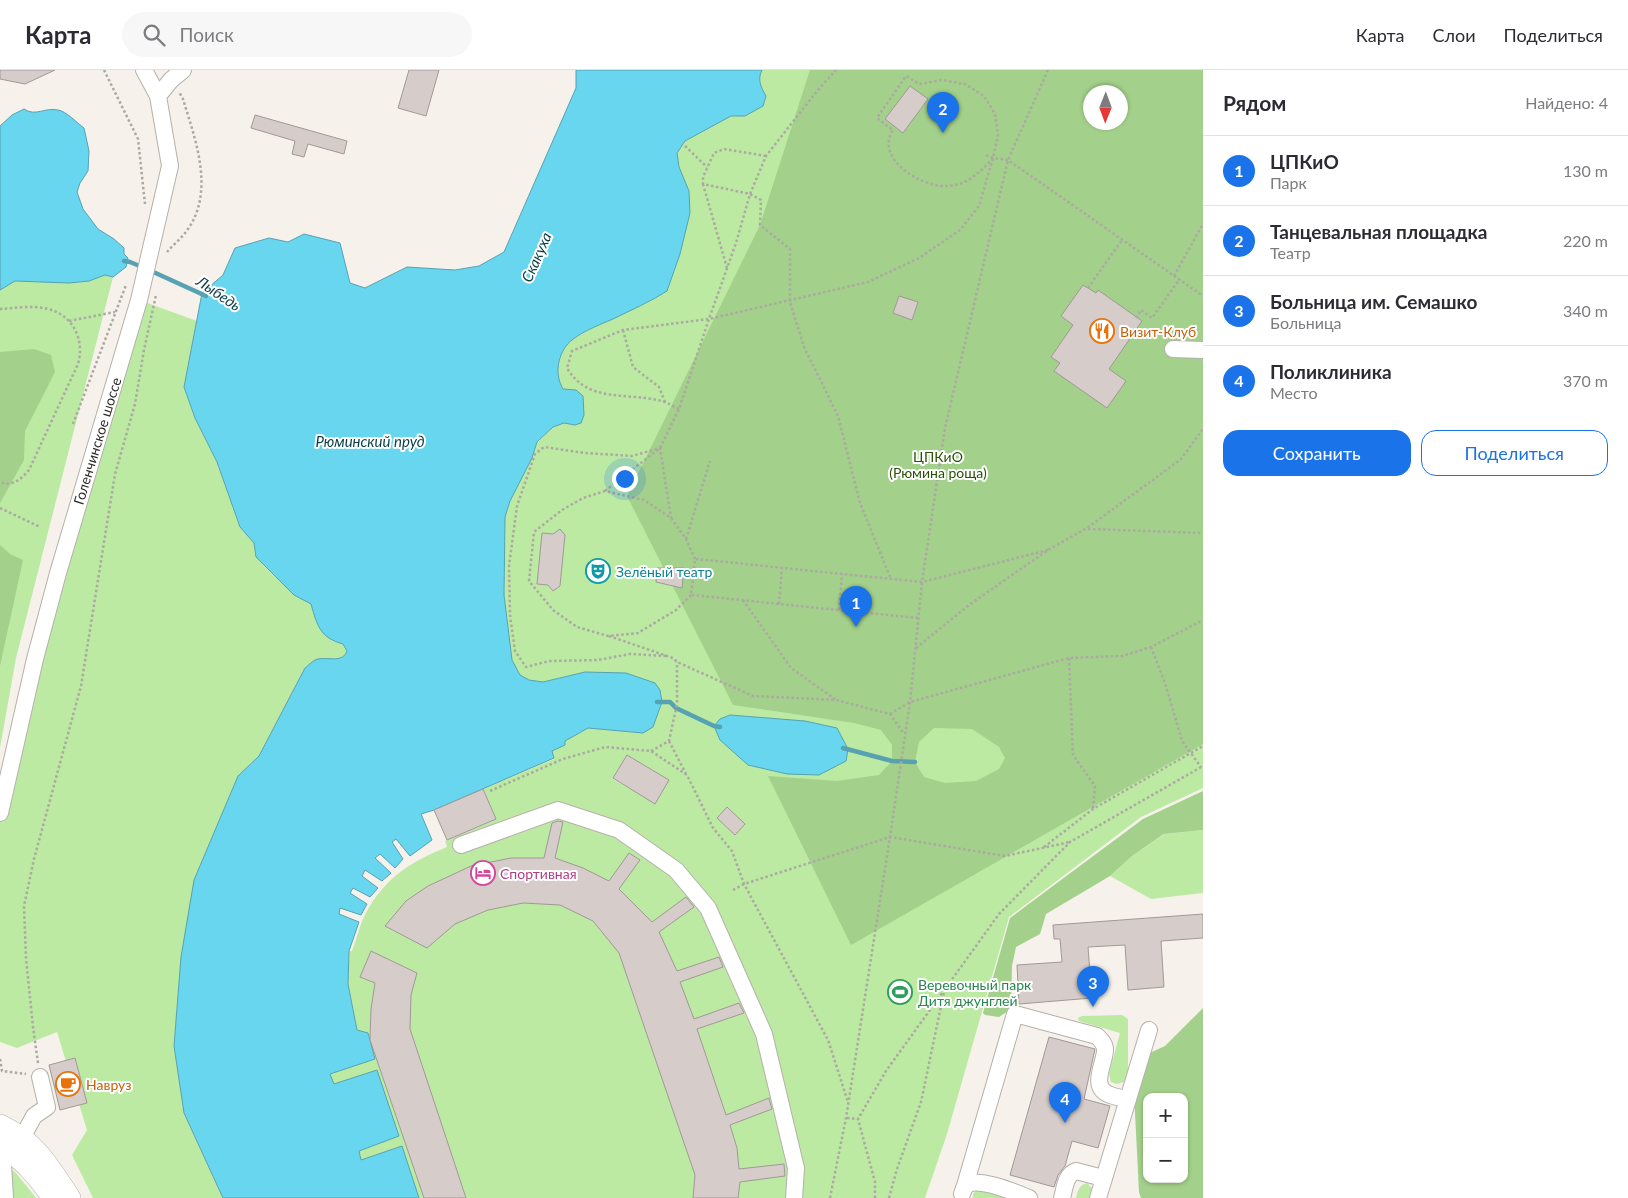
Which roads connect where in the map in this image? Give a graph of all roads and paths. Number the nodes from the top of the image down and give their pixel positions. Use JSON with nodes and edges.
{"nodes":[{"id":1,"x":104,"y":70,"type":"edge"},
{"id":2,"x":144,"y":70,"type":"edge"},
{"id":3,"x":836,"y":70,"type":"edge"},
{"id":4,"x":908,"y":70,"type":"edge"},
{"id":5,"x":1048,"y":70,"type":"edge"},
{"id":6,"x":177,"y":75,"type":"edge"},
{"id":7,"x":906,"y":76,"type":"junction"},
{"id":8,"x":158,"y":96,"type":"junction"},
{"id":9,"x":685,"y":146,"type":"dead end"},
{"id":10,"x":986,"y":155,"type":"dead end"},
{"id":11,"x":766,"y":156,"type":"junction"},
{"id":12,"x":993,"y":158,"type":"junction"},
{"id":13,"x":1008,"y":160,"type":"junction"},
{"id":14,"x":707,"y":167,"type":"junction"},
{"id":15,"x":703,"y":184,"type":"junction"},
{"id":16,"x":750,"y":194,"type":"junction"},
{"id":17,"x":143,"y":212,"type":"dead end"},
{"id":18,"x":1203,"y":224,"type":"edge"},
{"id":19,"x":1122,"y":240,"type":"junction"},
{"id":20,"x":156,"y":257,"type":"junction"},
{"id":21,"x":727,"y":269,"type":"junction"},
{"id":22,"x":1174,"y":276,"type":"junction"},
{"id":23,"x":137,"y":278,"type":"junction"},
{"id":24,"x":1179,"y":280,"type":"junction"},
{"id":25,"x":1088,"y":288,"type":"dead end"},
{"id":26,"x":156,"y":289,"type":"dead end"},
{"id":27,"x":1203,"y":296,"type":"edge"},
{"id":28,"x":790,"y":302,"type":"junction"},
{"id":29,"x":0,"y":309,"type":"edge"},
{"id":30,"x":115,"y":312,"type":"junction"},
{"id":31,"x":1136,"y":318,"type":"dead end"},
{"id":32,"x":709,"y":319,"type":"junction"},
{"id":33,"x":69,"y":320,"type":"junction"},
{"id":34,"x":623,"y":330,"type":"junction"},
{"id":35,"x":1173,"y":349,"type":"dead end"},
{"id":36,"x":1203,"y":350,"type":"edge"},
{"id":37,"x":665,"y":402,"type":"junction"},
{"id":38,"x":679,"y":409,"type":"junction"},
{"id":39,"x":73,"y":424,"type":"dead end"},
{"id":40,"x":1203,"y":428,"type":"edge"},
{"id":41,"x":660,"y":448,"type":"junction"},
{"id":42,"x":710,"y":461,"type":"dead end"},
{"id":43,"x":0,"y":482,"type":"edge"},
{"id":44,"x":605,"y":492,"type":"junction"},
{"id":45,"x":0,"y":508,"type":"edge"},
{"id":46,"x":671,"y":518,"type":"junction"},
{"id":47,"x":40,"y":527,"type":"dead end"},
{"id":48,"x":1087,"y":528,"type":"junction"},
{"id":49,"x":1203,"y":532,"type":"edge"},
{"id":50,"x":686,"y":538,"type":"junction"},
{"id":51,"x":1048,"y":550,"type":"junction"},
{"id":52,"x":695,"y":559,"type":"junction"},
{"id":53,"x":782,"y":568,"type":"junction"},
{"id":54,"x":842,"y":574,"type":"junction"},
{"id":55,"x":891,"y":579,"type":"junction"},
{"id":56,"x":922,"y":582,"type":"junction"},
{"id":57,"x":691,"y":595,"type":"junction"},
{"id":58,"x":743,"y":600,"type":"junction"},
{"id":59,"x":779,"y":604,"type":"junction"},
{"id":60,"x":839,"y":610,"type":"junction"},
{"id":61,"x":918,"y":618,"type":"junction"},
{"id":62,"x":1203,"y":620,"type":"edge"},
{"id":63,"x":608,"y":636,"type":"junction"},
{"id":64,"x":1151,"y":647,"type":"junction"},
{"id":65,"x":915,"y":648,"type":"junction"},
{"id":66,"x":666,"y":656,"type":"junction"},
{"id":67,"x":1068,"y":658,"type":"junction"},
{"id":68,"x":677,"y":662,"type":"junction"},
{"id":69,"x":836,"y":700,"type":"junction"},
{"id":70,"x":910,"y":702,"type":"junction"},
{"id":71,"x":890,"y":714,"type":"junction"},
{"id":72,"x":905,"y":734,"type":"junction"},
{"id":73,"x":669,"y":741,"type":"junction"},
{"id":74,"x":1203,"y":746,"type":"edge"},
{"id":75,"x":651,"y":752,"type":"junction"},
{"id":76,"x":1190,"y":752,"type":"junction"},
{"id":77,"x":1202,"y":766,"type":"edge"},
{"id":78,"x":687,"y":775,"type":"junction"},
{"id":79,"x":490,"y":791,"type":"dead end"},
{"id":80,"x":1092,"y":809,"type":"junction"},
{"id":81,"x":0,"y":813,"type":"edge"},
{"id":82,"x":890,"y":837,"type":"junction"},
{"id":83,"x":1070,"y":842,"type":"junction"},
{"id":84,"x":461,"y":845,"type":"dead end"},
{"id":85,"x":1042,"y":848,"type":"junction"},
{"id":86,"x":744,"y":884,"type":"junction"},
{"id":87,"x":733,"y":890,"type":"dead end"},
{"id":88,"x":944,"y":990,"type":"junction"},
{"id":89,"x":1149,"y":1030,"type":"dead end"},
{"id":90,"x":0,"y":1059,"type":"edge"},
{"id":91,"x":40,"y":1077,"type":"junction"},
{"id":92,"x":1128,"y":1099,"type":"junction"},
{"id":93,"x":848,"y":1104,"type":"junction"},
{"id":94,"x":846,"y":1118,"type":"junction"},
{"id":95,"x":858,"y":1119,"type":"junction"},
{"id":96,"x":0,"y":1125,"type":"edge"},
{"id":97,"x":22,"y":1138,"type":"junction"},
{"id":98,"x":1,"y":1147,"type":"edge"},
{"id":99,"x":1104,"y":1178,"type":"junction"},
{"id":100,"x":963,"y":1193,"type":"edge"},
{"id":101,"x":5,"y":1198,"type":"edge"},
{"id":102,"x":53,"y":1198,"type":"edge"},
{"id":103,"x":70,"y":1198,"type":"edge"},
{"id":104,"x":794,"y":1198,"type":"edge"},
{"id":105,"x":830,"y":1198,"type":"edge"},
{"id":106,"x":875,"y":1198,"type":"edge"},
{"id":107,"x":889,"y":1198,"type":"edge"},
{"id":108,"x":1029,"y":1198,"type":"edge"},
{"id":109,"x":1062,"y":1198,"type":"edge"},
{"id":110,"x":1098,"y":1198,"type":"edge"}],
"edges":[{"from":1,"to":17,"type":"path"},
{"from":2,"to":8,"type":"street","name":"Голенчинское шоссе"},
{"from":3,"to":11,"type":"path"},
{"from":4,"to":7,"type":"path"},
{"from":5,"to":13,"type":"path"},
{"from":6,"to":8,"type":"street"},
{"from":6,"to":20,"type":"path"},
{"from":7,"to":12,"type":"path"},
{"from":7,"to":12,"type":"path"},
{"from":8,"to":20,"type":"street","name":"Голенчинское шоссе"},
{"from":9,"to":14,"type":"path"},
{"from":10,"to":12,"type":"path"},
{"from":11,"to":14,"type":"path"},
{"from":11,"to":16,"type":"path"},
{"from":12,"to":13,"type":"path"},
{"from":12,"to":28,"type":"path"},
{"from":13,"to":19,"type":"path"},
{"from":13,"to":56,"type":"path"},
{"from":14,"to":15,"type":"path"},
{"from":15,"to":16,"type":"path"},
{"from":15,"to":21,"type":"path"},
{"from":16,"to":21,"type":"path"},
{"from":16,"to":28,"type":"path"},
{"from":18,"to":22,"type":"path"},
{"from":19,"to":22,"type":"path"},
{"from":19,"to":25,"type":"path"},
{"from":20,"to":23,"type":"street","name":"Голенчинское шоссе"},
{"from":21,"to":32,"type":"path"},
{"from":22,"to":24,"type":"path"},
{"from":23,"to":30,"type":"path"},
{"from":23,"to":81,"type":"street","name":"Голенчинское шоссе"},
{"from":24,"to":27,"type":"path"},
{"from":24,"to":31,"type":"path"},
{"from":26,"to":91,"type":"path"},
{"from":28,"to":32,"type":"path"},
{"from":28,"to":55,"type":"path"},
{"from":29,"to":33,"type":"path"},
{"from":30,"to":33,"type":"path"},
{"from":30,"to":39,"type":"path"},
{"from":32,"to":34,"type":"path"},
{"from":32,"to":38,"type":"path"},
{"from":33,"to":43,"type":"path"},
{"from":34,"to":37,"type":"path"},
{"from":34,"to":37,"type":"path"},
{"from":35,"to":36,"type":"street"},
{"from":37,"to":38,"type":"path"},
{"from":38,"to":41,"type":"path"},
{"from":40,"to":48,"type":"path"},
{"from":41,"to":44,"type":"path"},
{"from":41,"to":46,"type":"path"},
{"from":41,"to":66,"type":"path"},
{"from":42,"to":50,"type":"path"},
{"from":44,"to":46,"type":"path"},
{"from":44,"to":63,"type":"path"},
{"from":45,"to":47,"type":"path"},
{"from":46,"to":50,"type":"path"},
{"from":48,"to":49,"type":"path"},
{"from":48,"to":51,"type":"path"},
{"from":50,"to":52,"type":"path"},
{"from":51,"to":56,"type":"path"},
{"from":51,"to":65,"type":"path"},
{"from":52,"to":53,"type":"path"},
{"from":52,"to":57,"type":"path"},
{"from":53,"to":54,"type":"path"},
{"from":53,"to":59,"type":"path"},
{"from":54,"to":55,"type":"path"},
{"from":54,"to":60,"type":"path"},
{"from":55,"to":56,"type":"path"},
{"from":56,"to":61,"type":"path"},
{"from":57,"to":58,"type":"path"},
{"from":57,"to":63,"type":"path"},
{"from":58,"to":59,"type":"path"},
{"from":58,"to":69,"type":"path"},
{"from":59,"to":60,"type":"path"},
{"from":60,"to":61,"type":"path"},
{"from":61,"to":65,"type":"path"},
{"from":62,"to":64,"type":"path"},
{"from":63,"to":66,"type":"path"},
{"from":64,"to":67,"type":"path"},
{"from":64,"to":76,"type":"path"},
{"from":65,"to":70,"type":"path"},
{"from":66,"to":68,"type":"path"},
{"from":67,"to":70,"type":"path"},
{"from":67,"to":80,"type":"path"},
{"from":68,"to":69,"type":"path"},
{"from":68,"to":73,"type":"path"},
{"from":69,"to":71,"type":"path"},
{"from":70,"to":71,"type":"path"},
{"from":70,"to":72,"type":"path"},
{"from":71,"to":72,"type":"path"},
{"from":72,"to":82,"type":"path"},
{"from":73,"to":75,"type":"path"},
{"from":73,"to":78,"type":"path"},
{"from":74,"to":76,"type":"path"},
{"from":75,"to":78,"type":"path"},
{"from":75,"to":79,"type":"path"},
{"from":76,"to":77,"type":"path"},
{"from":76,"to":80,"type":"path"},
{"from":77,"to":83,"type":"path"},
{"from":78,"to":86,"type":"path"},
{"from":80,"to":85,"type":"path"},
{"from":82,"to":85,"type":"path"},
{"from":82,"to":86,"type":"path"},
{"from":82,"to":93,"type":"path"},
{"from":83,"to":85,"type":"path"},
{"from":83,"to":88,"type":"path"},
{"from":84,"to":104,"type":"street"},
{"from":86,"to":87,"type":"path"},
{"from":86,"to":93,"type":"path"},
{"from":88,"to":95,"type":"path"},
{"from":88,"to":107,"type":"path"},
{"from":89,"to":92,"type":"street"},
{"from":90,"to":91,"type":"path"},
{"from":91,"to":97,"type":"street"},
{"from":92,"to":99,"type":"street"},
{"from":92,"to":100,"type":"street"},
{"from":93,"to":94,"type":"path"},
{"from":94,"to":95,"type":"path"},
{"from":94,"to":105,"type":"path"},
{"from":95,"to":106,"type":"path"},
{"from":96,"to":97,"type":"main road"},
{"from":97,"to":103,"type":"main road"},
{"from":98,"to":101,"type":"street"},
{"from":98,"to":102,"type":"main road"},
{"from":99,"to":109,"type":"street"},
{"from":99,"to":110,"type":"street"},
{"from":100,"to":108,"type":"street"}]}
